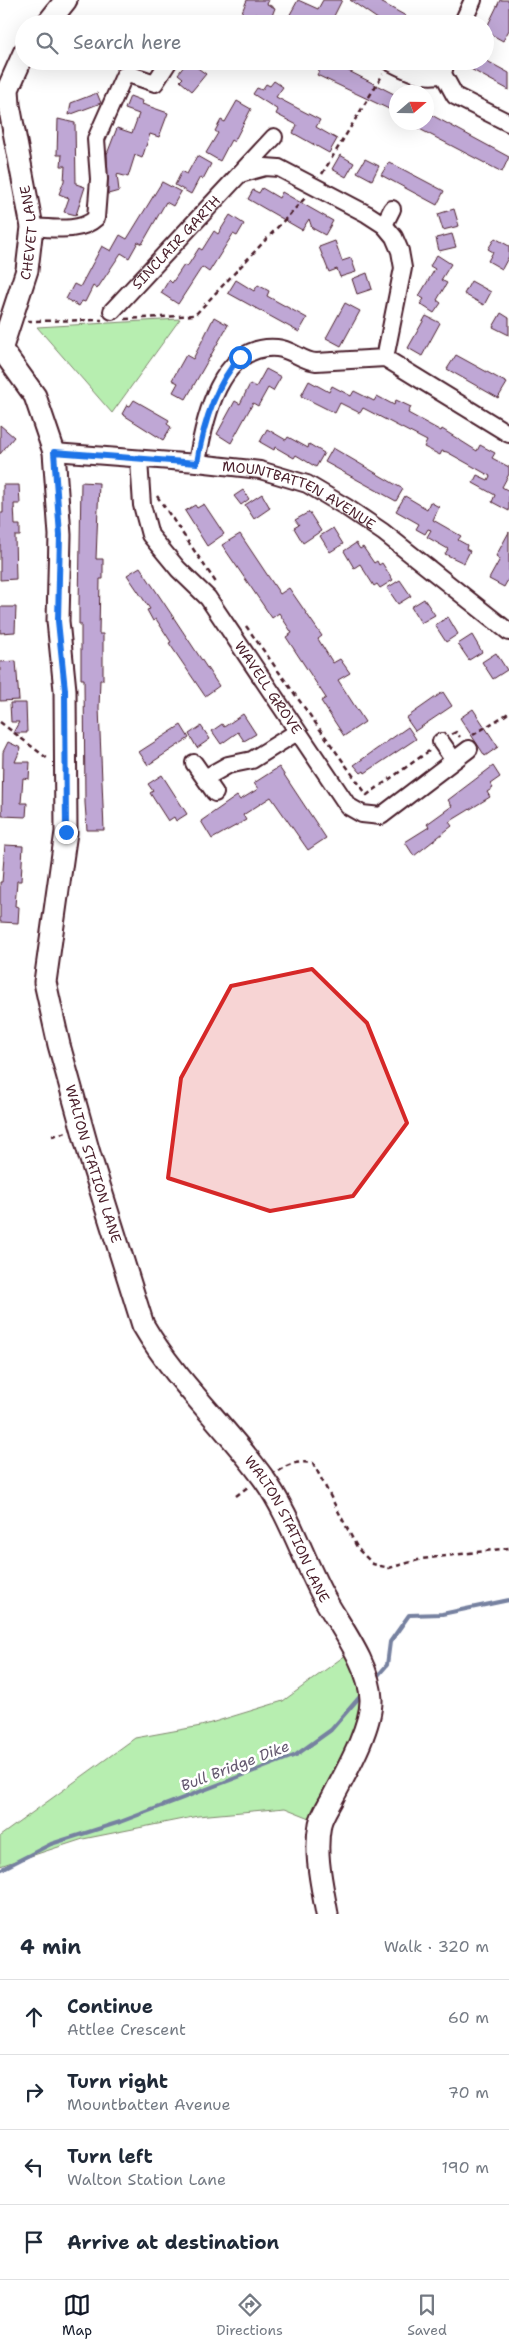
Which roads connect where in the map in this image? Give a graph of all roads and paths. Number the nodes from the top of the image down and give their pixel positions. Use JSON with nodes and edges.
{"nodes":[{"id":1,"x":66,"y":0,"type":"edge"},
{"id":2,"x":473,"y":0,"type":"edge"},
{"id":3,"x":54,"y":15,"type":"edge"},
{"id":4,"x":466,"y":15,"type":"edge"},
{"id":5,"x":15,"y":65,"type":"edge"},
{"id":6,"x":163,"y":70,"type":"edge"},
{"id":7,"x":384,"y":70,"type":"edge"},
{"id":8,"x":408,"y":70,"type":"edge"},
{"id":9,"x":442,"y":70,"type":"edge"},
{"id":10,"x":445,"y":70,"type":"edge"},
{"id":11,"x":6,"y":77,"type":"edge"},
{"id":12,"x":509,"y":123,"type":"edge"},
{"id":13,"x":274,"y":136,"type":"dead end"},
{"id":14,"x":240,"y":174,"type":"junction"},
{"id":15,"x":315,"y":186,"type":"junction"},
{"id":16,"x":392,"y":209,"type":"dead end"},
{"id":17,"x":384,"y":225,"type":"junction"},
{"id":18,"x":32,"y":227,"type":"junction"},
{"id":19,"x":114,"y":314,"type":"junction"},
{"id":20,"x":7,"y":324,"type":"edge"},
{"id":21,"x":1,"y":351,"type":"edge"},
{"id":22,"x":385,"y":358,"type":"junction"},
{"id":23,"x":508,"y":430,"type":"edge"},
{"id":24,"x":54,"y":452,"type":"junction"},
{"id":25,"x":140,"y":460,"type":"junction"},
{"id":26,"x":197,"y":463,"type":"junction"},
{"id":27,"x":156,"y":495,"type":"dead end"},
{"id":28,"x":208,"y":598,"type":"junction"},
{"id":29,"x":243,"y":621,"type":"dead end"},
{"id":30,"x":507,"y":626,"type":"edge"},
{"id":31,"x":509,"y":710,"type":"edge"},
{"id":32,"x":0,"y":722,"type":"edge"},
{"id":33,"x":297,"y":732,"type":"junction"},
{"id":34,"x":441,"y":742,"type":"junction"},
{"id":35,"x":466,"y":745,"type":"junction"},
{"id":36,"x":454,"y":759,"type":"junction"},
{"id":37,"x":194,"y":763,"type":"dead end"},
{"id":38,"x":66,"y":773,"type":"junction"},
{"id":39,"x":204,"y":778,"type":"junction"},
{"id":40,"x":215,"y":793,"type":"dead end"},
{"id":41,"x":264,"y":1479,"type":"junction"},
{"id":42,"x":509,"y":1548,"type":"edge"},
{"id":43,"x":327,"y":1914,"type":"edge"}],
"edges":[{"from":1,"to":3,"type":"main road"},
{"from":2,"to":4,"type":"street"},
{"from":5,"to":11,"type":"main road","name":"CHEVET LANE"},
{"from":6,"to":18,"type":"street"},
{"from":7,"to":15,"type":"path"},
{"from":8,"to":9,"type":"street"},
{"from":10,"to":12,"type":"street"},
{"from":11,"to":18,"type":"main road","name":"CHEVET LANE"},
{"from":13,"to":14,"type":"street","name":"SINCLAIR GARTH"},
{"from":14,"to":15,"type":"street"},
{"from":14,"to":19,"type":"street","name":"SINCLAIR GARTH"},
{"from":15,"to":17,"type":"street"},
{"from":15,"to":19,"type":"path"},
{"from":16,"to":17,"type":"street"},
{"from":17,"to":22,"type":"street"},
{"from":18,"to":20,"type":"main road","name":"CHEVET LANE"},
{"from":19,"to":20,"type":"path"},
{"from":20,"to":21,"type":"main road","name":"CHEVET LANE"},
{"from":21,"to":24,"type":"main road","name":"WALTON STATION LANE"},
{"from":22,"to":23,"type":"street"},
{"from":22,"to":26,"type":"street"},
{"from":24,"to":25,"type":"street","name":"MOUNTBATTEN AVENUE"},
{"from":24,"to":38,"type":"main road","name":"WALTON STATION LANE"},
{"from":25,"to":26,"type":"street","name":"MOUNTBATTEN AVENUE"},
{"from":25,"to":28,"type":"street","name":"WAVELL GROVE"},
{"from":26,"to":30,"type":"street","name":"MOUNTBATTEN AVENUE"},
{"from":27,"to":28,"type":"path"},
{"from":28,"to":33,"type":"street","name":"WAVELL GROVE"},
{"from":29,"to":34,"type":"path"},
{"from":31,"to":35,"type":"path"},
{"from":32,"to":38,"type":"path"},
{"from":33,"to":36,"type":"street","name":"WAVELL GROVE"},
{"from":33,"to":39,"type":"street"},
{"from":34,"to":35,"type":"path"},
{"from":34,"to":36,"type":"street"},
{"from":35,"to":36,"type":"street","name":"WAVELL GROVE"},
{"from":37,"to":39,"type":"street"},
{"from":38,"to":41,"type":"main road","name":"WALTON STATION LANE"},
{"from":39,"to":40,"type":"street"},
{"from":41,"to":42,"type":"path"},
{"from":41,"to":43,"type":"main road","name":"WALTON STATION LANE"}]}
